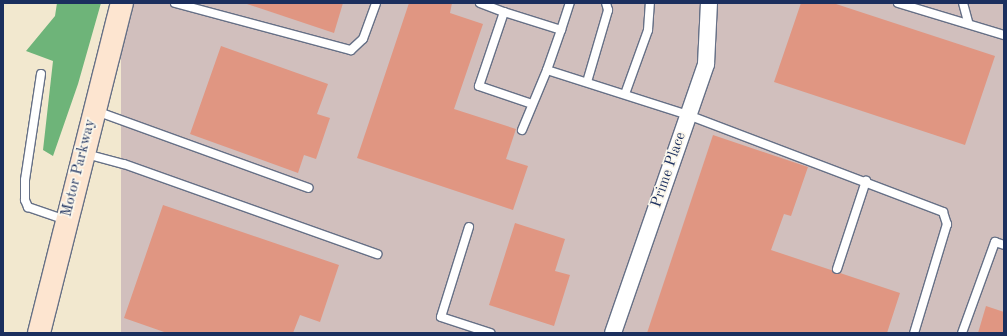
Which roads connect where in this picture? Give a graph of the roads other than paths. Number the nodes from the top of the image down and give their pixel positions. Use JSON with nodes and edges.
{"nodes":[{"id":1,"x":122,"y":3,"type":"edge"},
{"id":2,"x":175,"y":3,"type":"edge"},
{"id":3,"x":376,"y":3,"type":"edge"},
{"id":4,"x":480,"y":3,"type":"edge"},
{"id":5,"x":570,"y":3,"type":"edge"},
{"id":6,"x":606,"y":3,"type":"edge"},
{"id":7,"x":650,"y":3,"type":"edge"},
{"id":8,"x":709,"y":3,"type":"edge"},
{"id":9,"x":898,"y":3,"type":"edge"},
{"id":10,"x":963,"y":3,"type":"edge"},
{"id":11,"x":189,"y":5,"type":"edge"},
{"id":12,"x":504,"y":12,"type":"junction"},
{"id":13,"x":968,"y":22,"type":"junction"},
{"id":14,"x":561,"y":30,"type":"junction"},
{"id":15,"x":1004,"y":35,"type":"edge"},
{"id":16,"x":547,"y":70,"type":"junction"},
{"id":17,"x":41,"y":74,"type":"dead end"},
{"id":18,"x":587,"y":82,"type":"junction"},
{"id":19,"x":625,"y":94,"type":"junction"},
{"id":20,"x":532,"y":104,"type":"junction"},
{"id":21,"x":93,"y":110,"type":"junction"},
{"id":22,"x":688,"y":114,"type":"junction"},
{"id":23,"x":522,"y":130,"type":"dead end"},
{"id":24,"x":83,"y":154,"type":"junction"},
{"id":25,"x":866,"y":181,"type":"junction"},
{"id":26,"x":309,"y":188,"type":"dead end"},
{"id":27,"x":66,"y":220,"type":"junction"},
{"id":28,"x":469,"y":227,"type":"dead end"},
{"id":29,"x":1004,"y":245,"type":"edge"},
{"id":30,"x":377,"y":254,"type":"dead end"},
{"id":31,"x":837,"y":269,"type":"dead end"},
{"id":32,"x":39,"y":333,"type":"edge"},
{"id":33,"x":490,"y":333,"type":"edge"},
{"id":34,"x":613,"y":333,"type":"edge"},
{"id":35,"x":914,"y":333,"type":"edge"},
{"id":36,"x":962,"y":333,"type":"edge"}],
"edges":[{"from":1,"to":21,"type":"main road","name":"Motor Parkway"},
{"from":2,"to":11,"type":"lane"},
{"from":3,"to":11,"type":"lane"},
{"from":4,"to":12,"type":"lane"},
{"from":5,"to":14,"type":"lane"},
{"from":6,"to":18,"type":"lane"},
{"from":7,"to":19,"type":"lane"},
{"from":8,"to":22,"type":"street","name":"Prime Place"},
{"from":9,"to":13,"type":"lane"},
{"from":10,"to":13,"type":"lane"},
{"from":12,"to":14,"type":"lane"},
{"from":12,"to":20,"type":"lane"},
{"from":13,"to":15,"type":"lane"},
{"from":14,"to":16,"type":"lane"},
{"from":16,"to":18,"type":"lane"},
{"from":16,"to":20,"type":"lane"},
{"from":17,"to":27,"type":"lane"},
{"from":18,"to":19,"type":"lane"},
{"from":19,"to":22,"type":"lane"},
{"from":20,"to":23,"type":"lane"},
{"from":21,"to":24,"type":"main road","name":"Motor Parkway"},
{"from":21,"to":26,"type":"lane"},
{"from":22,"to":25,"type":"lane"},
{"from":22,"to":34,"type":"street","name":"Prime Place"},
{"from":24,"to":27,"type":"main road","name":"Motor Parkway"},
{"from":24,"to":30,"type":"lane"},
{"from":25,"to":31,"type":"lane"},
{"from":25,"to":35,"type":"lane"},
{"from":27,"to":32,"type":"main road","name":"Motor Parkway"},
{"from":28,"to":33,"type":"lane"},
{"from":29,"to":36,"type":"lane"}]}
